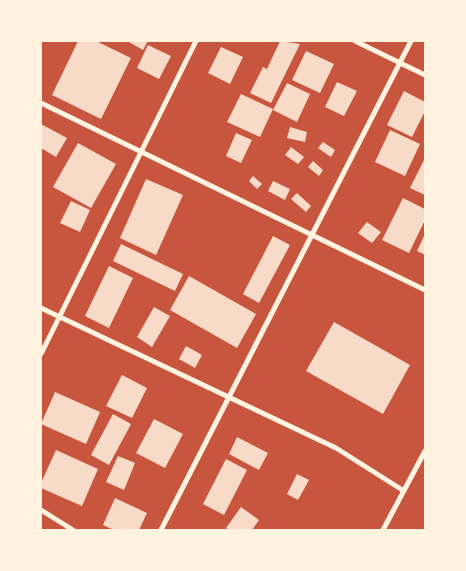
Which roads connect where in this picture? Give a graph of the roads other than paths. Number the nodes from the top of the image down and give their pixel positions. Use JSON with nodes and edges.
{"nodes":[{"id":1,"x":196,"y":41,"type":"edge"},
{"id":2,"x":355,"y":41,"type":"edge"},
{"id":3,"x":411,"y":41,"type":"edge"},
{"id":4,"x":400,"y":62,"type":"junction"},
{"id":5,"x":425,"y":75,"type":"edge"},
{"id":6,"x":41,"y":103,"type":"edge"},
{"id":7,"x":142,"y":153,"type":"junction"},
{"id":8,"x":312,"y":235,"type":"junction"},
{"id":9,"x":425,"y":290,"type":"edge"},
{"id":10,"x":41,"y":308,"type":"edge"},
{"id":11,"x":60,"y":317,"type":"junction"},
{"id":12,"x":41,"y":354,"type":"edge"},
{"id":13,"x":229,"y":397,"type":"junction"},
{"id":14,"x":425,"y":451,"type":"edge"},
{"id":15,"x":404,"y":491,"type":"junction"},
{"id":16,"x":41,"y":510,"type":"edge"},
{"id":17,"x":73,"y":530,"type":"edge"},
{"id":18,"x":162,"y":530,"type":"edge"},
{"id":19,"x":383,"y":530,"type":"edge"}],
"edges":[{"from":1,"to":7,"type":"street"},
{"from":2,"to":4,"type":"street"},
{"from":3,"to":4,"type":"street"},
{"from":4,"to":5,"type":"street"},
{"from":4,"to":8,"type":"street"},
{"from":6,"to":7,"type":"street"},
{"from":7,"to":8,"type":"street"},
{"from":7,"to":11,"type":"street"},
{"from":8,"to":9,"type":"street"},
{"from":8,"to":13,"type":"street"},
{"from":10,"to":11,"type":"street"},
{"from":11,"to":12,"type":"street"},
{"from":11,"to":13,"type":"street"},
{"from":13,"to":15,"type":"street"},
{"from":13,"to":18,"type":"street"},
{"from":14,"to":15,"type":"street"},
{"from":15,"to":19,"type":"street"},
{"from":16,"to":17,"type":"street"}]}
